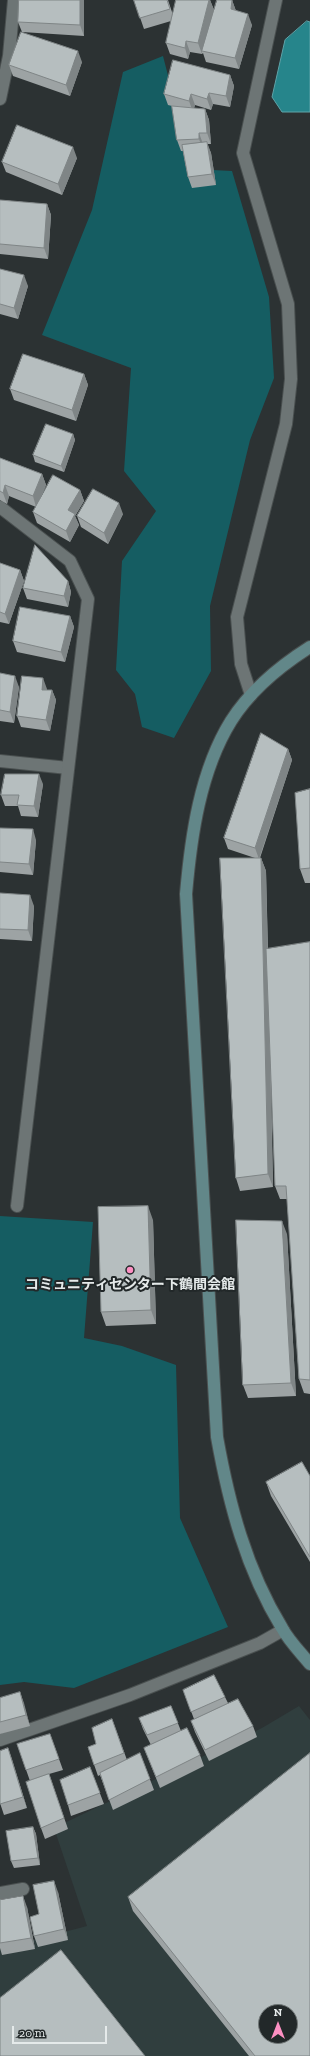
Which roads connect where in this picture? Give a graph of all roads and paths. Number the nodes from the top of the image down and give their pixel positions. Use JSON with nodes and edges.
{"nodes":[{"id":1,"x":14,"y":0,"type":"edge"},
{"id":2,"x":276,"y":0,"type":"edge"},
{"id":3,"x":0,"y":99,"type":"edge"},
{"id":4,"x":0,"y":507,"type":"edge"},
{"id":5,"x":310,"y":647,"type":"edge"},
{"id":6,"x":251,"y":695,"type":"junction"},
{"id":7,"x":0,"y":761,"type":"edge"},
{"id":8,"x":68,"y":768,"type":"junction"},
{"id":9,"x":18,"y":1206,"type":"dead end"},
{"id":10,"x":283,"y":1630,"type":"junction"},
{"id":11,"x":310,"y":1664,"type":"edge"},
{"id":12,"x":0,"y":1740,"type":"edge"},
{"id":13,"x":23,"y":1889,"type":"dead end"},
{"id":14,"x":0,"y":1893,"type":"edge"}],
"edges":[{"from":1,"to":3,"type":"street"},
{"from":2,"to":6,"type":"street"},
{"from":4,"to":8,"type":"street"},
{"from":5,"to":6,"type":"street"},
{"from":6,"to":10,"type":"street"},
{"from":7,"to":8,"type":"street"},
{"from":8,"to":9,"type":"street"},
{"from":10,"to":11,"type":"street"},
{"from":10,"to":12,"type":"street"},
{"from":13,"to":14,"type":"street"}]}
